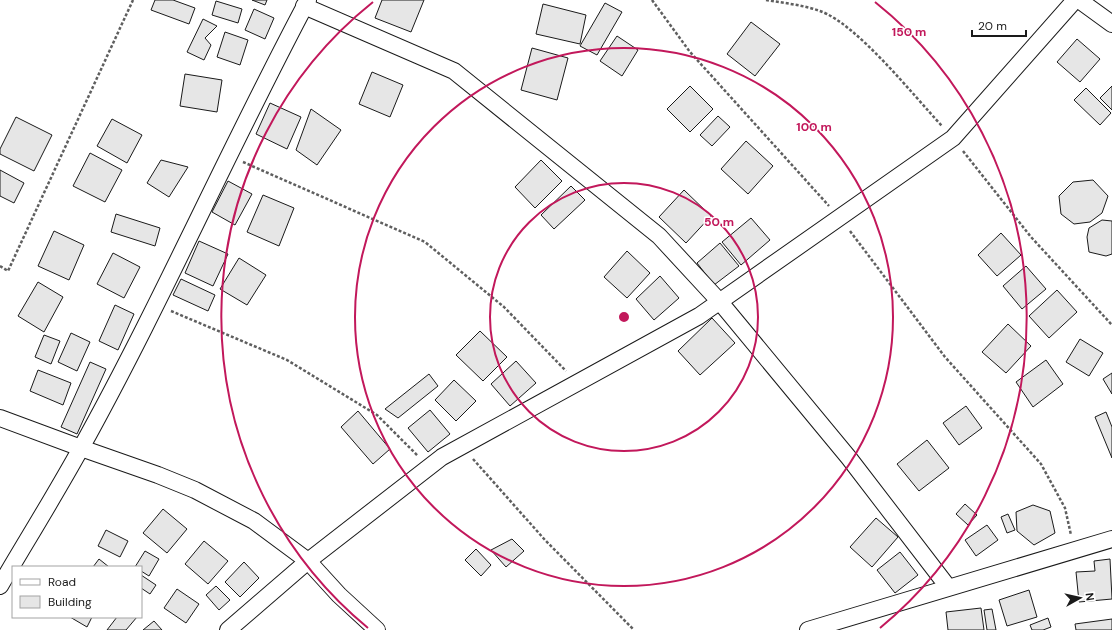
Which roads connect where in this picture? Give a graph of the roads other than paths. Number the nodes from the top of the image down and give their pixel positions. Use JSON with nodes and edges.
{"nodes":[{"id":1,"x":1075,"y":0,"type":"edge"},
{"id":2,"x":1079,"y":0,"type":"edge"},
{"id":3,"x":306,"y":3,"type":"edge"},
{"id":4,"x":1112,"y":24,"type":"edge"},
{"id":5,"x":720,"y":302,"type":"junction"},
{"id":6,"x":0,"y":418,"type":"edge"},
{"id":7,"x":81,"y":448,"type":"junction"},
{"id":8,"x":1112,"y":539,"type":"edge"},
{"id":9,"x":308,"y":561,"type":"junction"},
{"id":10,"x":0,"y":586,"type":"edge"},
{"id":11,"x":948,"y":587,"type":"junction"},
{"id":12,"x":228,"y":630,"type":"edge"},
{"id":13,"x":377,"y":630,"type":"edge"},
{"id":14,"x":808,"y":630,"type":"edge"}],
"edges":[{"from":1,"to":5,"type":"street"},
{"from":2,"to":4,"type":"street"},
{"from":3,"to":5,"type":"street"},
{"from":3,"to":7,"type":"street"},
{"from":5,"to":9,"type":"street"},
{"from":5,"to":11,"type":"street"},
{"from":6,"to":7,"type":"street"},
{"from":7,"to":9,"type":"street"},
{"from":7,"to":10,"type":"street"},
{"from":8,"to":11,"type":"street"},
{"from":9,"to":12,"type":"street"},
{"from":9,"to":13,"type":"street"},
{"from":11,"to":14,"type":"street"}]}
